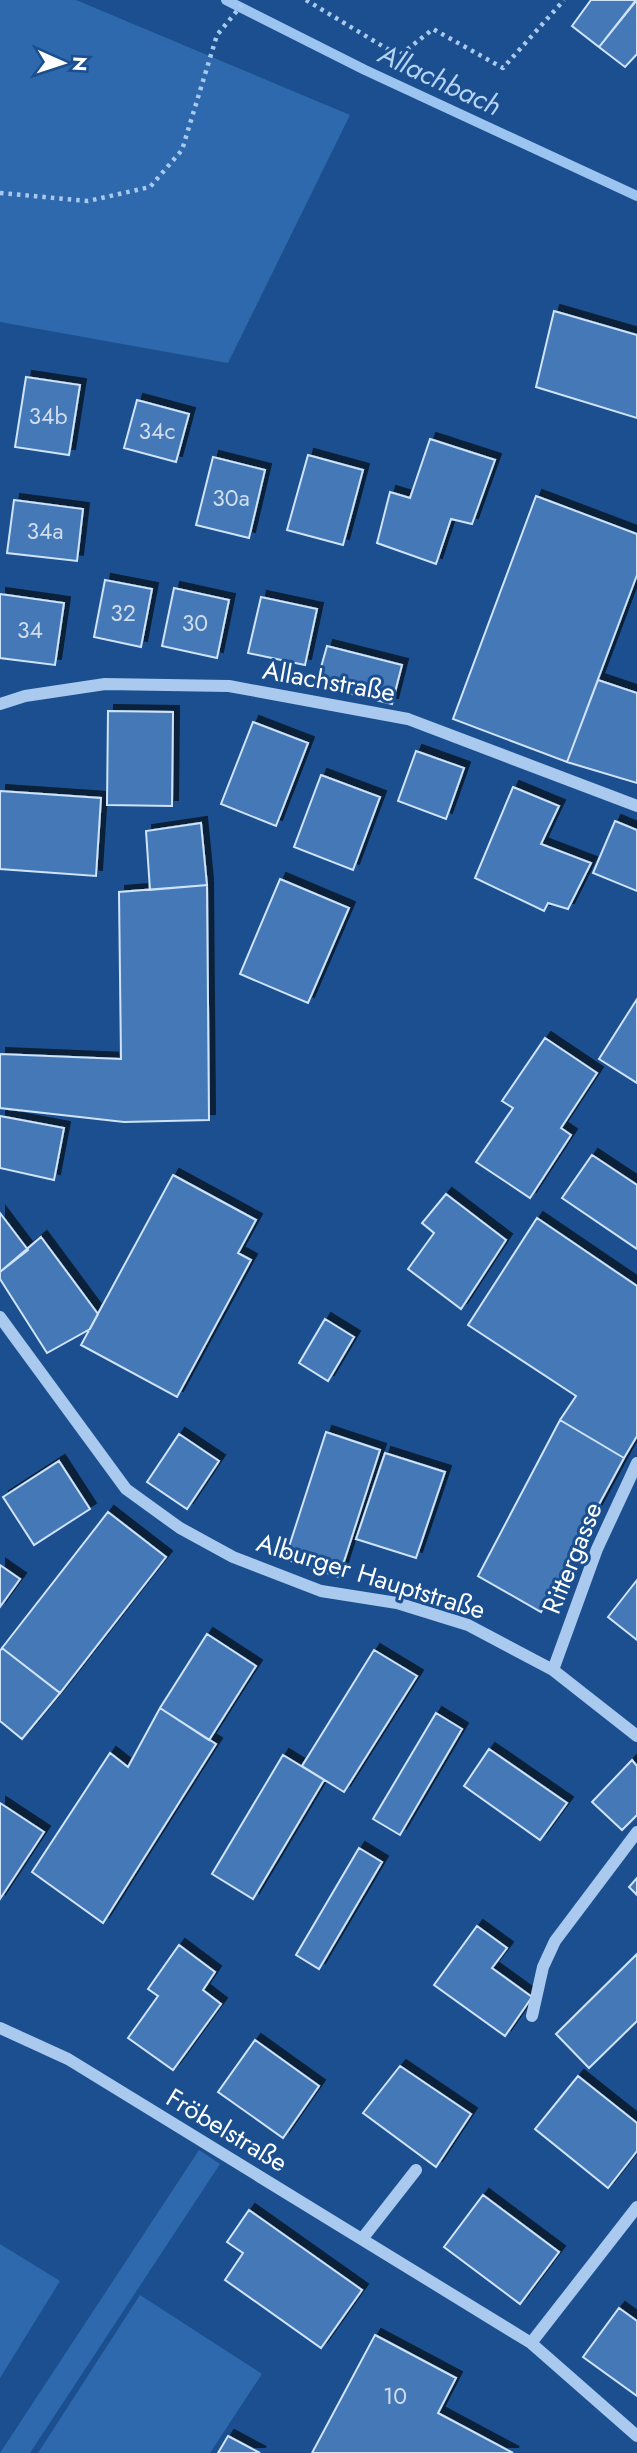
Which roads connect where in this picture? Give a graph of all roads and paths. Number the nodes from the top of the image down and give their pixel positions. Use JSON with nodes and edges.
{"nodes":[{"id":1,"x":243,"y":0,"type":"edge"},
{"id":2,"x":306,"y":0,"type":"edge"},
{"id":3,"x":564,"y":0,"type":"edge"},
{"id":4,"x":0,"y":193,"type":"edge"},
{"id":5,"x":0,"y":704,"type":"edge"},
{"id":6,"x":637,"y":806,"type":"edge"},
{"id":7,"x":0,"y":1317,"type":"edge"},
{"id":8,"x":637,"y":1463,"type":"edge"},
{"id":9,"x":553,"y":1670,"type":"junction"},
{"id":10,"x":637,"y":1736,"type":"edge"},
{"id":11,"x":637,"y":1832,"type":"edge"},
{"id":12,"x":532,"y":2016,"type":"dead end"},
{"id":13,"x":0,"y":2028,"type":"edge"},
{"id":14,"x":416,"y":2170,"type":"dead end"},
{"id":15,"x":637,"y":2207,"type":"edge"},
{"id":16,"x":362,"y":2239,"type":"junction"},
{"id":17,"x":531,"y":2343,"type":"junction"},
{"id":18,"x":637,"y":2436,"type":"edge"}],
"edges":[{"from":1,"to":4,"type":"path"},
{"from":2,"to":3,"type":"path"},
{"from":5,"to":6,"type":"street","name":"Allachstraße"},
{"from":7,"to":9,"type":"street","name":"Alburger Hauptstraße"},
{"from":8,"to":9,"type":"street","name":"Rittergasse"},
{"from":9,"to":10,"type":"street","name":"Alburger Hauptstraße"},
{"from":11,"to":12,"type":"street"},
{"from":13,"to":16,"type":"street","name":"Fröbelstraße"},
{"from":14,"to":16,"type":"street"},
{"from":15,"to":17,"type":"street"},
{"from":16,"to":17,"type":"street","name":"Fröbelstraße"},
{"from":17,"to":18,"type":"street","name":"Fröbelstraße"}]}
